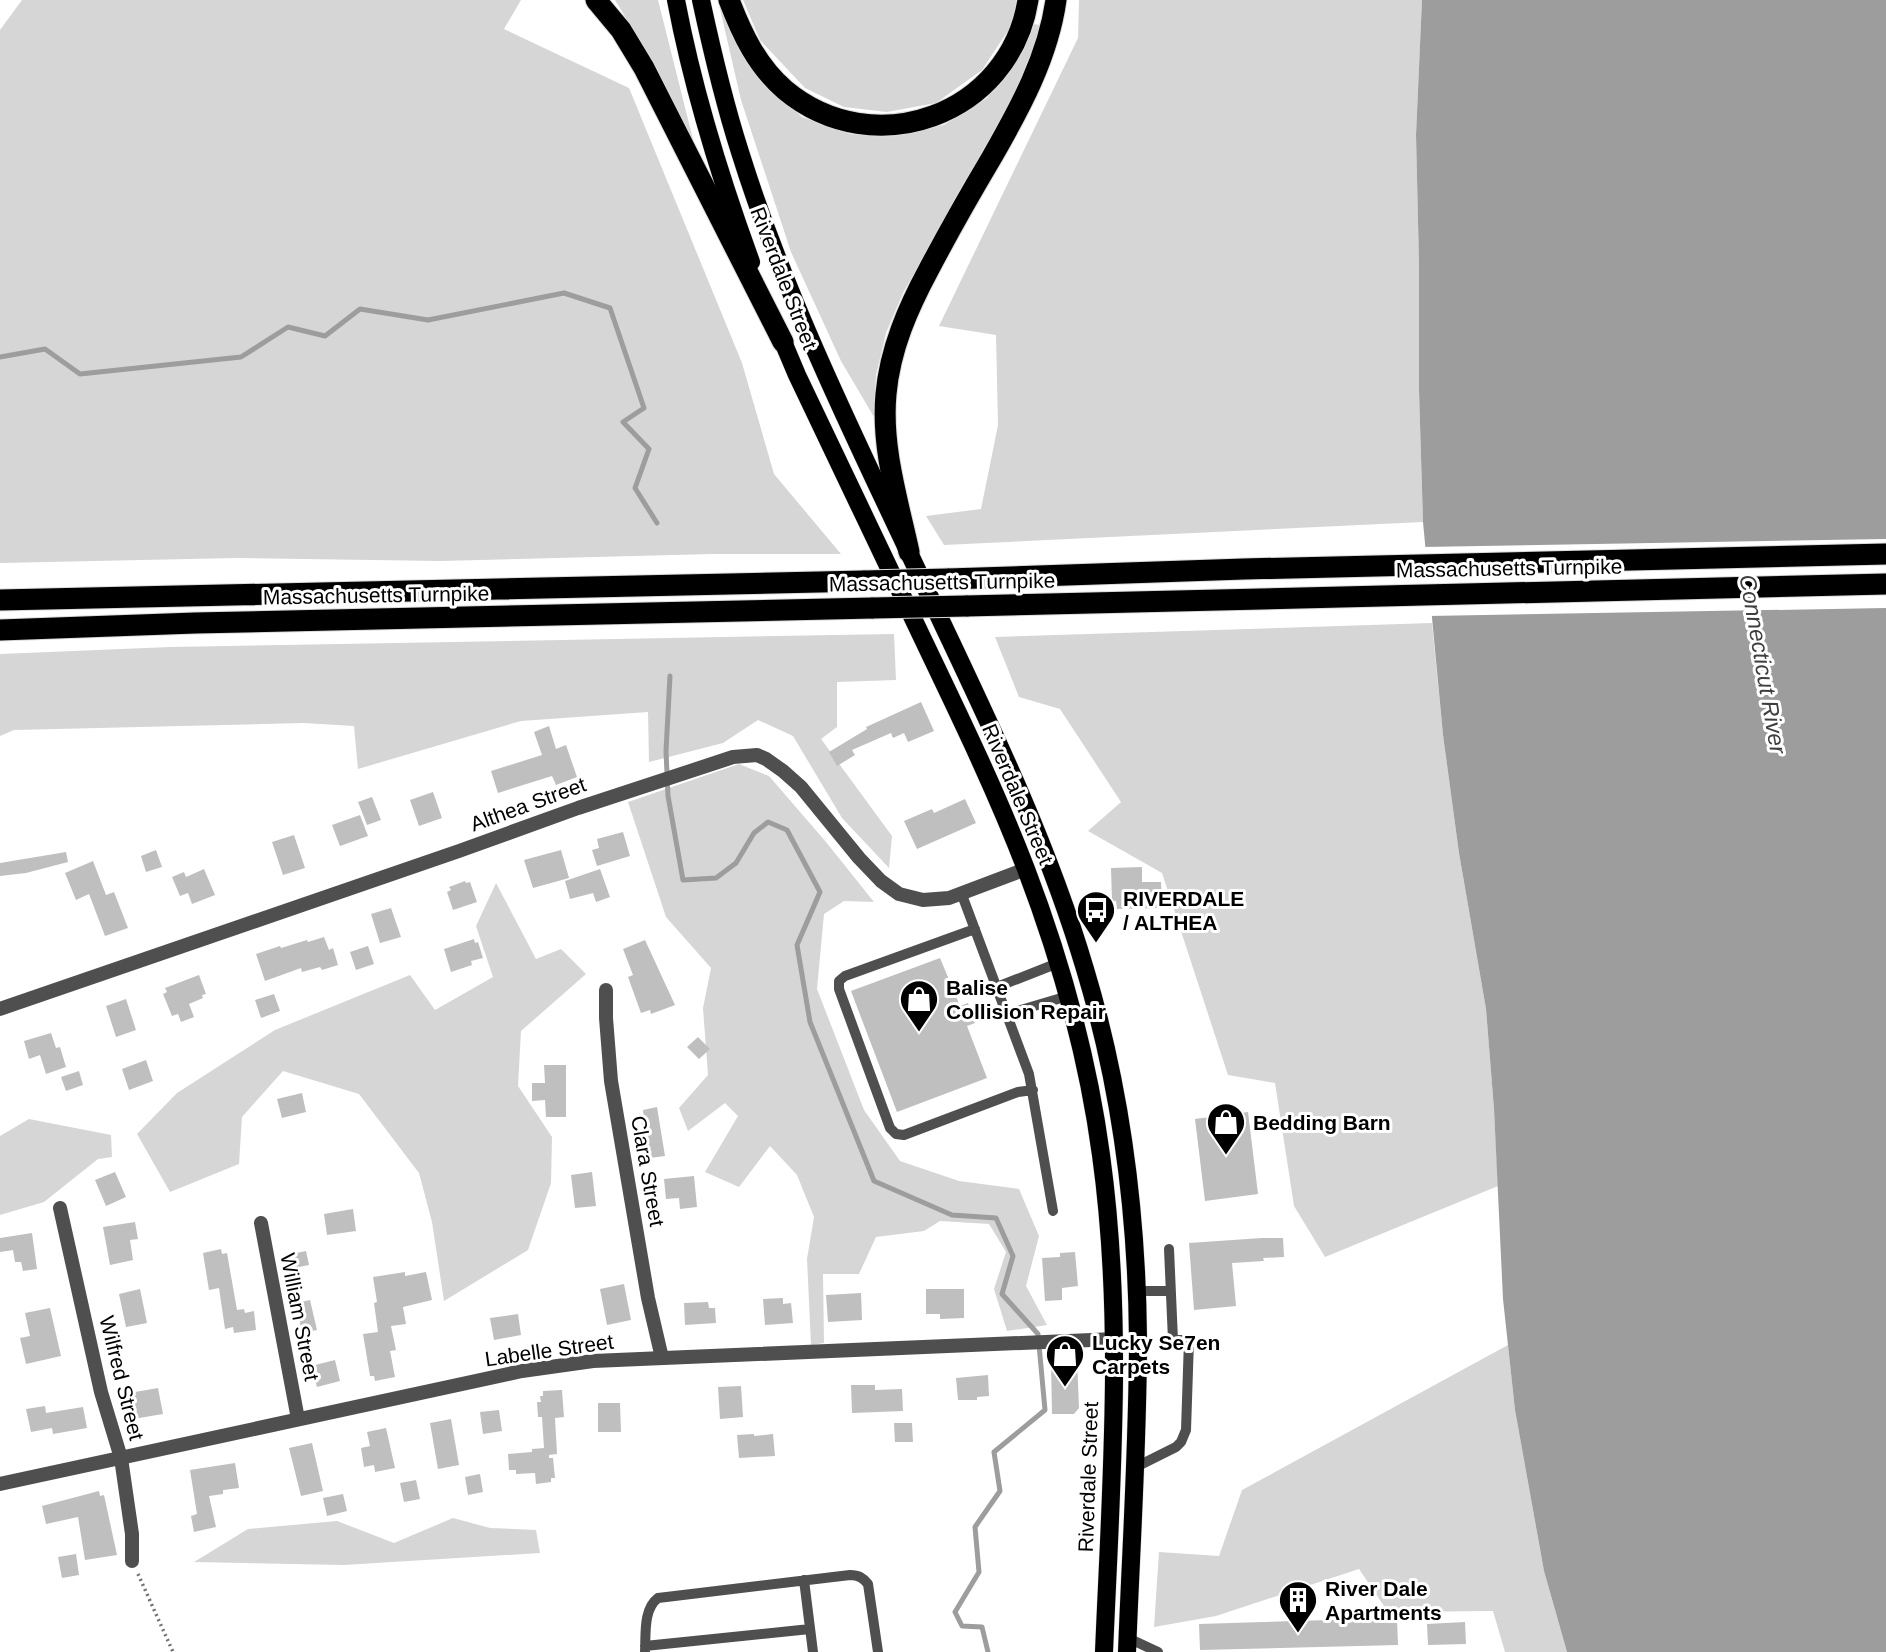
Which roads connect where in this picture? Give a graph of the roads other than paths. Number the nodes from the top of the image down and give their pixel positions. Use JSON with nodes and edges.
{"nodes":[{"id":1,"x":596,"y":0,"type":"edge"},
{"id":2,"x":676,"y":0,"type":"edge"},
{"id":3,"x":701,"y":0,"type":"edge"},
{"id":4,"x":729,"y":0,"type":"edge"},
{"id":5,"x":1028,"y":0,"type":"edge"},
{"id":6,"x":1056,"y":0,"type":"edge"},
{"id":7,"x":783,"y":342,"type":"junction"},
{"id":8,"x":909,"y":552,"type":"junction"},
{"id":9,"x":1886,"y":555,"type":"edge"},
{"id":10,"x":1886,"y":583,"type":"edge"},
{"id":11,"x":0,"y":600,"type":"edge"},
{"id":12,"x":0,"y":630,"type":"edge"},
{"id":13,"x":1048,"y":861,"type":"junction"},
{"id":14,"x":1026,"y":869,"type":"junction"},
{"id":15,"x":962,"y":895,"type":"junction"},
{"id":16,"x":975,"y":929,"type":"junction"},
{"id":17,"x":1058,"y":963,"type":"junction"},
{"id":18,"x":997,"y":986,"type":"junction"},
{"id":19,"x":606,"y":990,"type":"dead end"},
{"id":20,"x":1068,"y":996,"type":"junction"},
{"id":21,"x":0,"y":1009,"type":"edge"},
{"id":22,"x":1007,"y":1014,"type":"junction"},
{"id":23,"x":1032,"y":1090,"type":"junction"},
{"id":24,"x":60,"y":1208,"type":"dead end"},
{"id":25,"x":1054,"y":1212,"type":"dead end"},
{"id":26,"x":261,"y":1223,"type":"dead end"},
{"id":27,"x":1168,"y":1249,"type":"dead end"},
{"id":28,"x":1136,"y":1291,"type":"junction"},
{"id":29,"x":1170,"y":1291,"type":"junction"},
{"id":30,"x":1138,"y":1338,"type":"junction"},
{"id":31,"x":1115,"y":1339,"type":"junction"},
{"id":32,"x":662,"y":1358,"type":"junction"},
{"id":33,"x":298,"y":1419,"type":"junction"},
{"id":34,"x":121,"y":1458,"type":"junction"},
{"id":35,"x":1134,"y":1468,"type":"junction"},
{"id":36,"x":0,"y":1484,"type":"edge"},
{"id":37,"x":132,"y":1561,"type":"road end"},
{"id":38,"x":804,"y":1580,"type":"junction"},
{"id":39,"x":810,"y":1629,"type":"junction"},
{"id":40,"x":1128,"y":1645,"type":"edge"},
{"id":41,"x":645,"y":1649,"type":"edge"},
{"id":42,"x":813,"y":1652,"type":"edge"},
{"id":43,"x":878,"y":1652,"type":"edge"},
{"id":44,"x":1104,"y":1652,"type":"edge"},
{"id":45,"x":1158,"y":1652,"type":"edge"}],
"edges":[{"from":1,"to":7,"type":"highway"},
{"from":2,"to":7,"type":"main road","name":"Riverdale Street"},
{"from":3,"to":8,"type":"main road","name":"Riverdale Street"},
{"from":4,"to":5,"type":"highway"},
{"from":6,"to":8,"type":"highway"},
{"from":7,"to":14,"type":"main road","name":"Riverdale Street"},
{"from":8,"to":13,"type":"main road","name":"Riverdale Street"},
{"from":9,"to":11,"type":"highway","name":"Massachusetts Turnpike","bridge":true},
{"from":10,"to":12,"type":"highway","name":"Massachusetts Turnpike","bridge":true},
{"from":13,"to":14,"type":"lane"},
{"from":13,"to":28,"type":"main road","name":"Riverdale Street"},
{"from":14,"to":15,"type":"street","name":"Althea Street"},
{"from":14,"to":17,"type":"main road","name":"Riverdale Street"},
{"from":15,"to":16,"type":"lane"},
{"from":15,"to":21,"type":"street","name":"Althea Street"},
{"from":16,"to":18,"type":"lane"},
{"from":16,"to":23,"type":"lane"},
{"from":17,"to":18,"type":"lane"},
{"from":17,"to":20,"type":"main road","name":"Riverdale Street"},
{"from":18,"to":22,"type":"lane"},
{"from":19,"to":32,"type":"street","name":"Clara Street"},
{"from":20,"to":22,"type":"lane"},
{"from":20,"to":31,"type":"main road","name":"Riverdale Street"},
{"from":22,"to":23,"type":"lane"},
{"from":23,"to":25,"type":"lane"},
{"from":24,"to":34,"type":"street","name":"Wilfred Street"},
{"from":26,"to":33,"type":"street","name":"William Street"},
{"from":27,"to":29,"type":"lane"},
{"from":28,"to":29,"type":"lane"},
{"from":28,"to":30,"type":"main road","name":"Riverdale Street"},
{"from":29,"to":35,"type":"lane"},
{"from":30,"to":31,"type":"lane"},
{"from":30,"to":35,"type":"main road","name":"Riverdale Street"},
{"from":31,"to":32,"type":"street","name":"Labelle Street"},
{"from":31,"to":44,"type":"main road","name":"Riverdale Street"},
{"from":32,"to":33,"type":"street","name":"Labelle Street"},
{"from":33,"to":34,"type":"street","name":"Labelle Street"},
{"from":34,"to":36,"type":"street","name":"Labelle Street"},
{"from":34,"to":37,"type":"street","name":"Wilfred Street"},
{"from":35,"to":40,"type":"main road","name":"Riverdale Street"},
{"from":38,"to":39,"type":"lane"},
{"from":38,"to":41,"type":"lane"},
{"from":38,"to":43,"type":"lane"},
{"from":39,"to":41,"type":"lane"},
{"from":39,"to":42,"type":"lane"},
{"from":40,"to":45,"type":"lane"}]}
